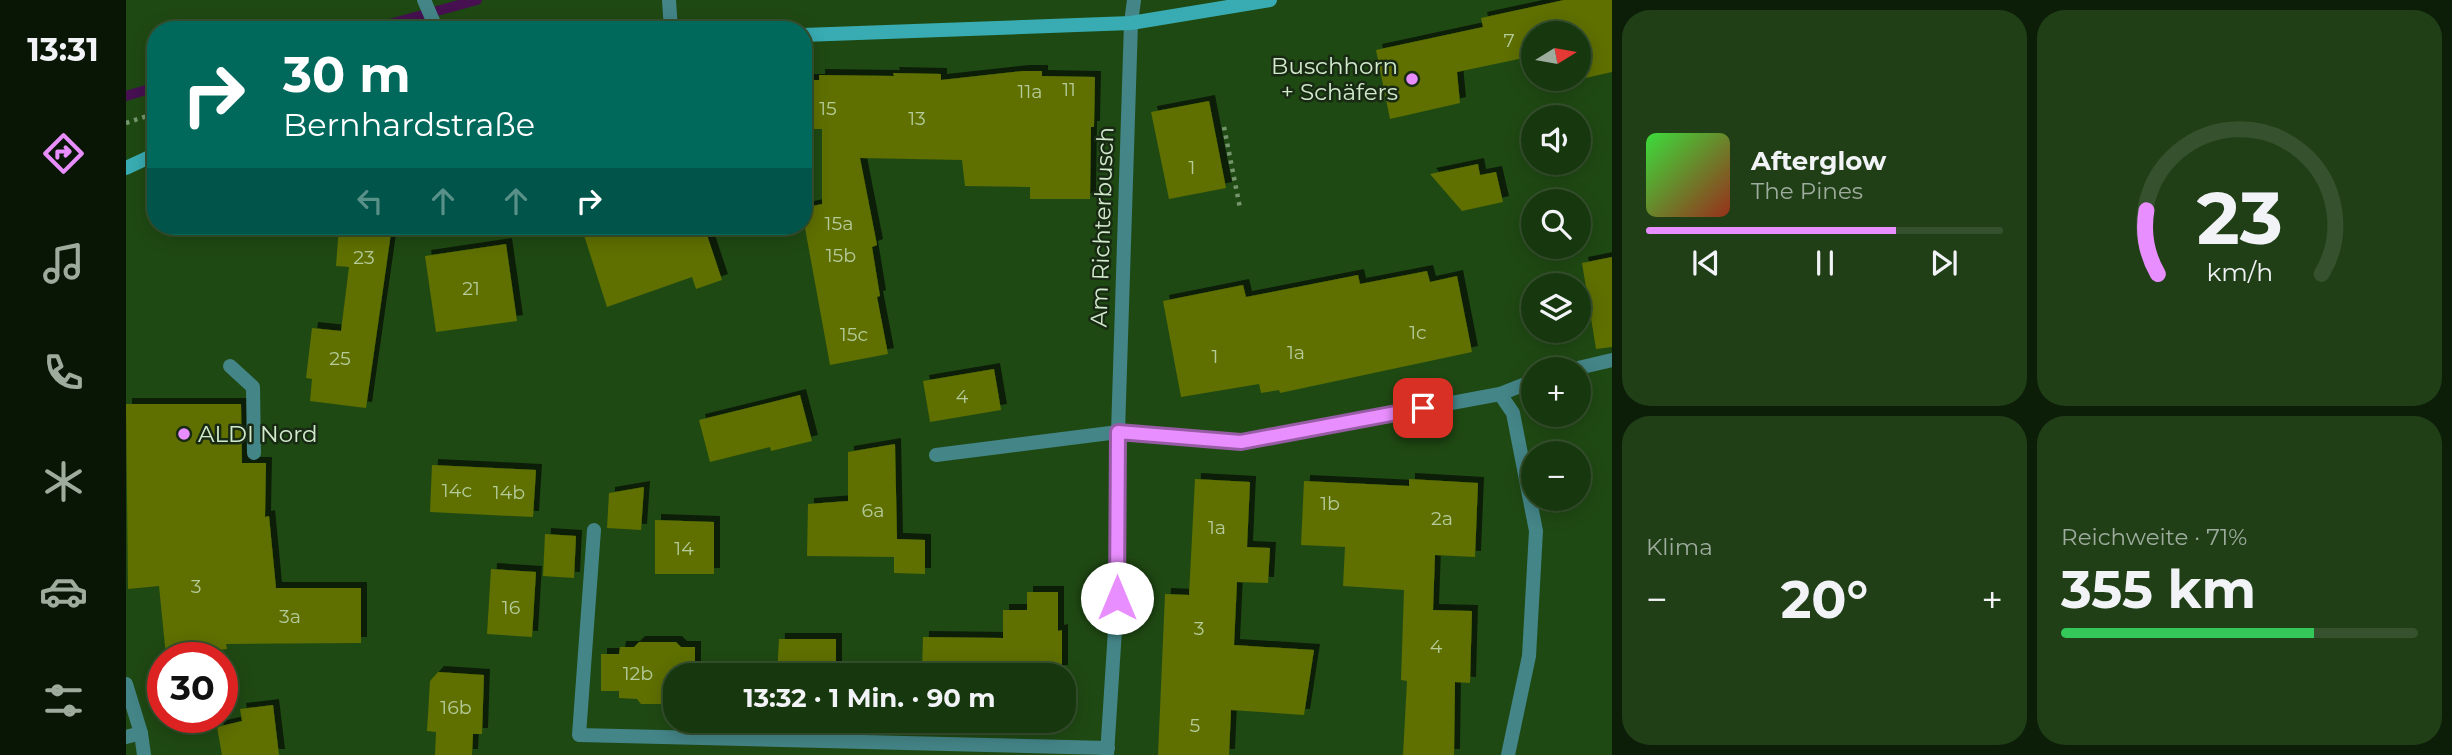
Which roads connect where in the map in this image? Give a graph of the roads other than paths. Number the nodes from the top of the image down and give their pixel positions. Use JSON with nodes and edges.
{"nodes":[{"id":1,"x":669,"y":0,"type":"edge"},
{"id":2,"x":1134,"y":0,"type":"edge"},
{"id":3,"x":1270,"y":0,"type":"edge"},
{"id":4,"x":426,"y":2,"type":"edge"},
{"id":5,"x":433,"y":21,"type":"edge"},
{"id":6,"x":670,"y":21,"type":"edge"},
{"id":7,"x":1131,"y":23,"type":"junction"},
{"id":8,"x":812,"y":35,"type":"edge"},
{"id":9,"x":147,"y":158,"type":"edge"},
{"id":10,"x":126,"y":168,"type":"edge"},
{"id":11,"x":1612,"y":360,"type":"edge"},
{"id":12,"x":1591,"y":365,"type":"edge"},
{"id":13,"x":230,"y":366,"type":"dead end"},
{"id":14,"x":1521,"y":386,"type":"edge"},
{"id":15,"x":1500,"y":394,"type":"junction"},
{"id":16,"x":1118,"y":432,"type":"junction"},
{"id":17,"x":254,"y":453,"type":"dead end"},
{"id":18,"x":936,"y":455,"type":"dead end"},
{"id":19,"x":594,"y":530,"type":"dead end"},
{"id":20,"x":126,"y":684,"type":"edge"},
{"id":21,"x":141,"y":733,"type":"junction"},
{"id":22,"x":126,"y":737,"type":"edge"},
{"id":23,"x":1107,"y":751,"type":"edge"},
{"id":24,"x":144,"y":755,"type":"edge"},
{"id":25,"x":1508,"y":755,"type":"edge"}],
"edges":[{"from":1,"to":6,"type":"street"},
{"from":2,"to":7,"type":"street","name":"Am Richterbusch"},
{"from":3,"to":7,"type":"main road"},
{"from":4,"to":5,"type":"street"},
{"from":7,"to":8,"type":"main road"},
{"from":7,"to":16,"type":"street","name":"Am Richterbusch"},
{"from":9,"to":10,"type":"main road"},
{"from":11,"to":12,"type":"street"},
{"from":13,"to":17,"type":"street"},
{"from":14,"to":15,"type":"street"},
{"from":15,"to":16,"type":"street"},
{"from":15,"to":25,"type":"street"},
{"from":16,"to":18,"type":"street"},
{"from":16,"to":23,"type":"street","name":"Am Richterbusch"},
{"from":19,"to":23,"type":"street","name":"Am Richterbusch"},
{"from":20,"to":21,"type":"street"},
{"from":21,"to":22,"type":"street"},
{"from":21,"to":24,"type":"street"}]}
